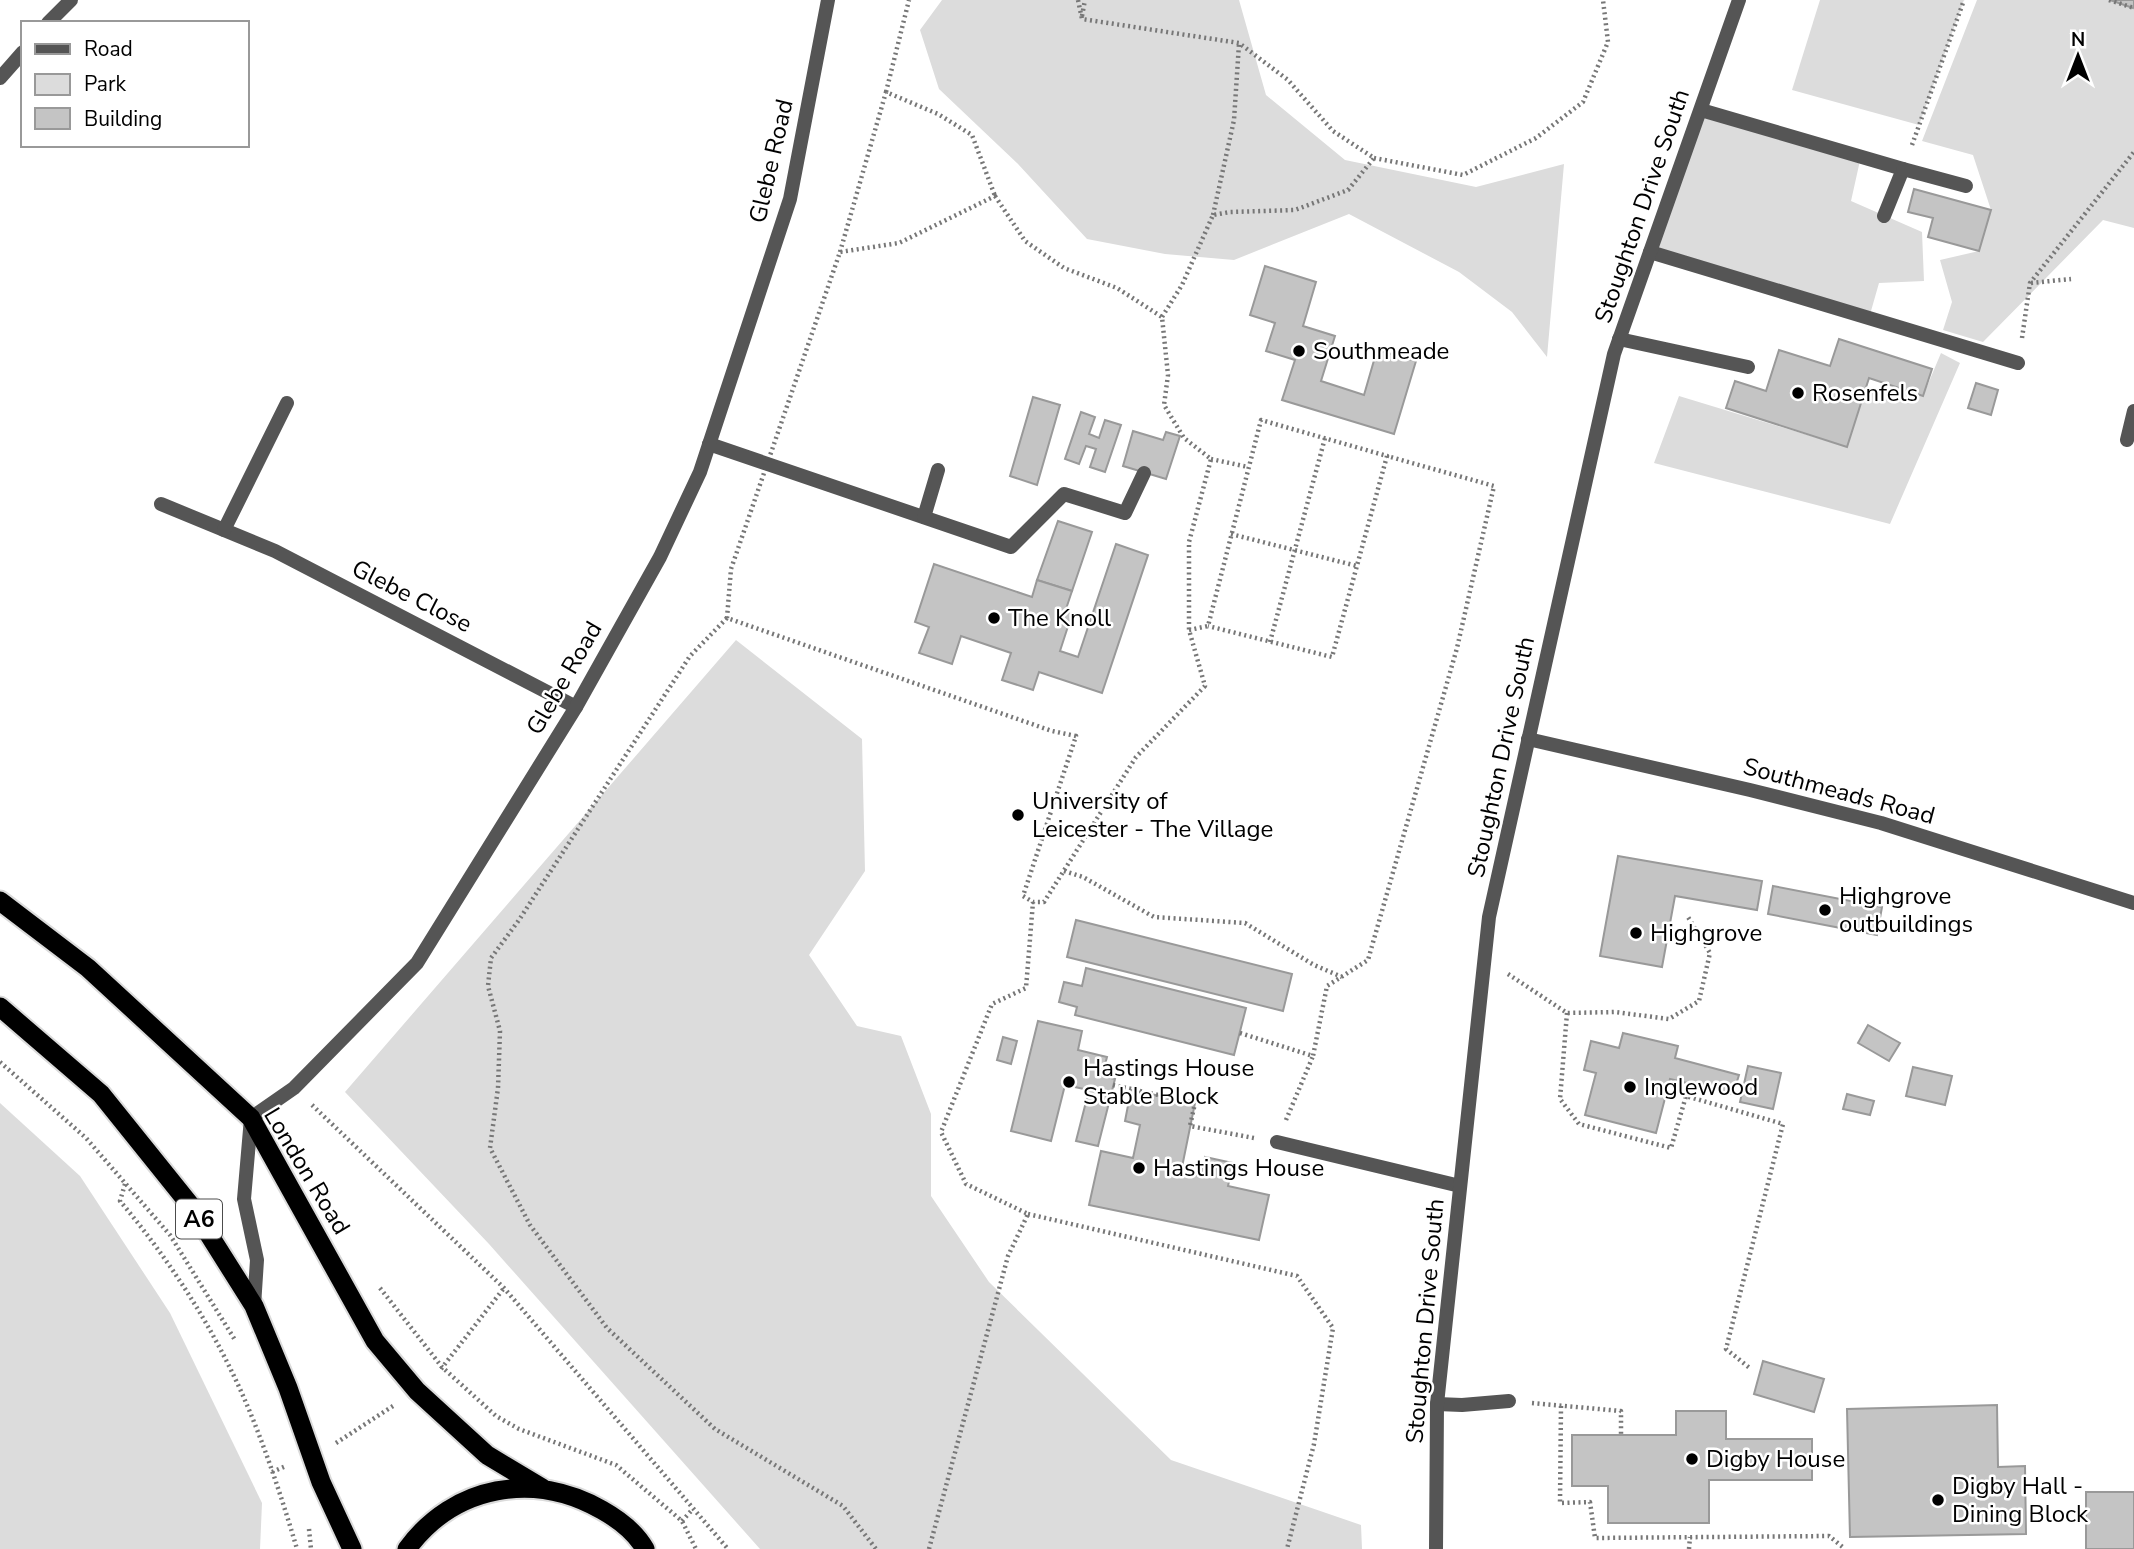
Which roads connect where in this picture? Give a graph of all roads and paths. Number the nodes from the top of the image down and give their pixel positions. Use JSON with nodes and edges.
{"nodes":[{"id":1,"x":71,"y":0,"type":"edge"},
{"id":2,"x":828,"y":0,"type":"edge"},
{"id":3,"x":909,"y":0,"type":"edge"},
{"id":4,"x":1078,"y":0,"type":"edge"},
{"id":5,"x":1085,"y":0,"type":"edge"},
{"id":6,"x":1602,"y":0,"type":"edge"},
{"id":7,"x":1739,"y":0,"type":"edge"},
{"id":8,"x":1964,"y":0,"type":"edge"},
{"id":9,"x":2109,"y":0,"type":"edge"},
{"id":10,"x":2134,"y":9,"type":"edge"},
{"id":11,"x":1082,"y":19,"type":"junction"},
{"id":12,"x":50,"y":21,"type":"edge"},
{"id":13,"x":1239,"y":43,"type":"junction"},
{"id":14,"x":21,"y":54,"type":"edge"},
{"id":15,"x":0,"y":78,"type":"edge"},
{"id":16,"x":887,"y":92,"type":"junction"},
{"id":17,"x":1700,"y":110,"type":"junction"},
{"id":18,"x":2134,"y":152,"type":"edge"},
{"id":19,"x":1374,"y":158,"type":"junction"},
{"id":20,"x":1903,"y":169,"type":"junction"},
{"id":21,"x":1966,"y":186,"type":"dead end"},
{"id":22,"x":995,"y":196,"type":"dead end"},
{"id":23,"x":1213,"y":215,"type":"junction"},
{"id":24,"x":1884,"y":216,"type":"dead end"},
{"id":25,"x":841,"y":252,"type":"dead end"},
{"id":26,"x":1650,"y":252,"type":"junction"},
{"id":27,"x":2071,"y":279,"type":"dead end"},
{"id":28,"x":2030,"y":283,"type":"junction"},
{"id":29,"x":1162,"y":317,"type":"dead end"},
{"id":30,"x":1619,"y":339,"type":"junction"},
{"id":31,"x":2018,"y":363,"type":"joint"},
{"id":32,"x":1748,"y":367,"type":"dead end"},
{"id":33,"x":287,"y":403,"type":"dead end"},
{"id":34,"x":2134,"y":411,"type":"edge"},
{"id":35,"x":1325,"y":438,"type":"junction"},
{"id":36,"x":2127,"y":440,"type":"dead end"},
{"id":37,"x":709,"y":444,"type":"junction"},
{"id":38,"x":1387,"y":456,"type":"junction"},
{"id":39,"x":1211,"y":459,"type":"dead end"},
{"id":40,"x":1248,"y":467,"type":"junction"},
{"id":41,"x":938,"y":470,"type":"dead end"},
{"id":42,"x":1144,"y":473,"type":"dead end"},
{"id":43,"x":161,"y":504,"type":"dead end"},
{"id":44,"x":924,"y":517,"type":"junction"},
{"id":45,"x":225,"y":530,"type":"junction"},
{"id":46,"x":1231,"y":534,"type":"junction"},
{"id":47,"x":1295,"y":551,"type":"junction"},
{"id":48,"x":1357,"y":566,"type":"junction"},
{"id":49,"x":727,"y":618,"type":"dead end"},
{"id":50,"x":1208,"y":626,"type":"junction"},
{"id":51,"x":1189,"y":630,"type":"dead end"},
{"id":52,"x":1270,"y":642,"type":"junction"},
{"id":53,"x":576,"y":707,"type":"junction"},
{"id":54,"x":1528,"y":738,"type":"junction"},
{"id":55,"x":1064,"y":871,"type":"dead end"},
{"id":56,"x":0,"y":901,"type":"edge"},
{"id":57,"x":1033,"y":902,"type":"dead end"},
{"id":58,"x":2134,"y":902,"type":"edge"},
{"id":59,"x":1688,"y":917,"type":"dead end"},
{"id":60,"x":1483,"y":968,"type":"junction"},
{"id":61,"x":1342,"y":977,"type":"junction"},
{"id":62,"x":0,"y":1007,"type":"edge"},
{"id":63,"x":1567,"y":1013,"type":"junction"},
{"id":64,"x":1240,"y":1033,"type":"dead end"},
{"id":65,"x":1313,"y":1056,"type":"junction"},
{"id":66,"x":0,"y":1062,"type":"edge"},
{"id":67,"x":1113,"y":1085,"type":"dead end"},
{"id":68,"x":294,"y":1088,"type":"junction"},
{"id":69,"x":251,"y":1118,"type":"junction"},
{"id":70,"x":1278,"y":1142,"type":"junction"},
{"id":71,"x":125,"y":1183,"type":"junction"},
{"id":72,"x":1460,"y":1186,"type":"junction"},
{"id":73,"x":1028,"y":1214,"type":"junction"},
{"id":74,"x":380,"y":1287,"type":"dead end"},
{"id":75,"x":504,"y":1288,"type":"junction"},
{"id":76,"x":254,"y":1306,"type":"junction"},
{"id":77,"x":235,"y":1341,"type":"dead end"},
{"id":78,"x":442,"y":1367,"type":"junction"},
{"id":79,"x":1751,"y":1369,"type":"dead end"},
{"id":80,"x":417,"y":1391,"type":"junction"},
{"id":81,"x":1509,"y":1401,"type":"joint"},
{"id":82,"x":1437,"y":1404,"type":"junction"},
{"id":83,"x":1561,"y":1406,"type":"junction"},
{"id":84,"x":1620,"y":1435,"type":"dead end"},
{"id":85,"x":282,"y":1453,"type":"dead end"},
{"id":86,"x":312,"y":1458,"type":"junction"},
{"id":87,"x":272,"y":1472,"type":"junction"},
{"id":88,"x":542,"y":1488,"type":"junction"},
{"id":89,"x":692,"y":1510,"type":"junction"},
{"id":90,"x":305,"y":1518,"type":"dead end"},
{"id":91,"x":681,"y":1521,"type":"junction"},
{"id":92,"x":1690,"y":1537,"type":"junction"},
{"id":93,"x":297,"y":1549,"type":"edge"},
{"id":94,"x":311,"y":1549,"type":"edge"},
{"id":95,"x":352,"y":1549,"type":"edge"},
{"id":96,"x":407,"y":1549,"type":"edge"},
{"id":97,"x":645,"y":1549,"type":"edge"},
{"id":98,"x":696,"y":1549,"type":"edge"},
{"id":99,"x":729,"y":1549,"type":"edge"},
{"id":100,"x":876,"y":1549,"type":"edge"},
{"id":101,"x":929,"y":1549,"type":"edge"},
{"id":102,"x":1287,"y":1549,"type":"edge"},
{"id":103,"x":1436,"y":1549,"type":"edge"},
{"id":104,"x":1689,"y":1549,"type":"edge"},
{"id":105,"x":1845,"y":1549,"type":"edge"}],
"edges":[{"from":1,"to":12,"type":"street"},
{"from":2,"to":37,"type":"street","name":"Glebe Road"},
{"from":3,"to":16,"type":"path"},
{"from":4,"to":11,"type":"path"},
{"from":5,"to":11,"type":"path"},
{"from":6,"to":19,"type":"path"},
{"from":7,"to":17,"type":"street","name":"Stoughton Drive South"},
{"from":8,"to":20,"type":"path"},
{"from":9,"to":10,"type":"path"},
{"from":11,"to":13,"type":"path"},
{"from":13,"to":19,"type":"path"},
{"from":13,"to":23,"type":"path"},
{"from":14,"to":15,"type":"street"},
{"from":16,"to":22,"type":"path"},
{"from":16,"to":25,"type":"path"},
{"from":17,"to":20,"type":"street"},
{"from":17,"to":26,"type":"street","name":"Stoughton Drive South"},
{"from":18,"to":28,"type":"path"},
{"from":19,"to":23,"type":"path"},
{"from":20,"to":21,"type":"street"},
{"from":20,"to":24,"type":"street"},
{"from":23,"to":29,"type":"path"},
{"from":26,"to":30,"type":"street","name":"Stoughton Drive South"},
{"from":26,"to":31,"type":"street"},
{"from":27,"to":28,"type":"path"},
{"from":28,"to":31,"type":"path"},
{"from":30,"to":32,"type":"street"},
{"from":30,"to":54,"type":"street","name":"Stoughton Drive South"},
{"from":33,"to":45,"type":"street"},
{"from":34,"to":36,"type":"street"},
{"from":35,"to":38,"type":"path"},
{"from":35,"to":40,"type":"path"},
{"from":35,"to":47,"type":"path"},
{"from":37,"to":44,"type":"street"},
{"from":37,"to":53,"type":"street","name":"Glebe Road"},
{"from":38,"to":48,"type":"path"},
{"from":38,"to":61,"type":"path"},
{"from":39,"to":40,"type":"path"},
{"from":40,"to":46,"type":"path"},
{"from":41,"to":44,"type":"street"},
{"from":42,"to":44,"type":"street"},
{"from":43,"to":45,"type":"street","name":"Glebe Close"},
{"from":45,"to":53,"type":"street","name":"Glebe Close"},
{"from":46,"to":47,"type":"path"},
{"from":46,"to":50,"type":"path"},
{"from":47,"to":48,"type":"path"},
{"from":47,"to":52,"type":"path"},
{"from":48,"to":52,"type":"path"},
{"from":49,"to":100,"type":"path"},
{"from":50,"to":51,"type":"path"},
{"from":50,"to":52,"type":"path"},
{"from":53,"to":68,"type":"street","name":"Glebe Road"},
{"from":54,"to":58,"type":"street","name":"Southmeads Road"},
{"from":54,"to":60,"type":"street","name":"Stoughton Drive South"},
{"from":55,"to":61,"type":"path"},
{"from":56,"to":69,"type":"highway","name":"London Road"},
{"from":57,"to":73,"type":"path"},
{"from":59,"to":63,"type":"path"},
{"from":60,"to":63,"type":"path"},
{"from":60,"to":72,"type":"street","name":"Stoughton Drive South"},
{"from":61,"to":65,"type":"path"},
{"from":62,"to":76,"type":"highway","number":"A6"},
{"from":63,"to":79,"type":"path"},
{"from":64,"to":65,"type":"path"},
{"from":65,"to":70,"type":"path"},
{"from":66,"to":71,"type":"path"},
{"from":67,"to":70,"type":"path"},
{"from":68,"to":69,"type":"street","name":"Glebe Road"},
{"from":68,"to":75,"type":"path"},
{"from":69,"to":76,"type":"street"},
{"from":69,"to":80,"type":"highway","name":"London Road"},
{"from":70,"to":72,"type":"street"},
{"from":71,"to":77,"type":"path"},
{"from":71,"to":87,"type":"path"},
{"from":72,"to":82,"type":"street","name":"Stoughton Drive South"},
{"from":73,"to":101,"type":"path"},
{"from":73,"to":102,"type":"path"},
{"from":74,"to":78,"type":"path"},
{"from":75,"to":78,"type":"path"},
{"from":75,"to":89,"type":"path"},
{"from":76,"to":86,"type":"highway","number":"A6"},
{"from":78,"to":80,"type":"path"},
{"from":78,"to":91,"type":"path"},
{"from":80,"to":86,"type":"path"},
{"from":80,"to":88,"type":"highway","name":"London Road"},
{"from":81,"to":82,"type":"street"},
{"from":81,"to":83,"type":"path"},
{"from":82,"to":103,"type":"street","name":"Stoughton Drive South"},
{"from":83,"to":84,"type":"path"},
{"from":83,"to":92,"type":"path"},
{"from":85,"to":87,"type":"path"},
{"from":86,"to":95,"type":"highway","number":"A6"},
{"from":87,"to":93,"type":"path"},
{"from":88,"to":96,"type":"highway"},
{"from":88,"to":97,"type":"highway"},
{"from":89,"to":91,"type":"path"},
{"from":89,"to":99,"type":"path"},
{"from":90,"to":94,"type":"path"},
{"from":91,"to":98,"type":"path"},
{"from":92,"to":104,"type":"path"},
{"from":92,"to":105,"type":"path"}]}
